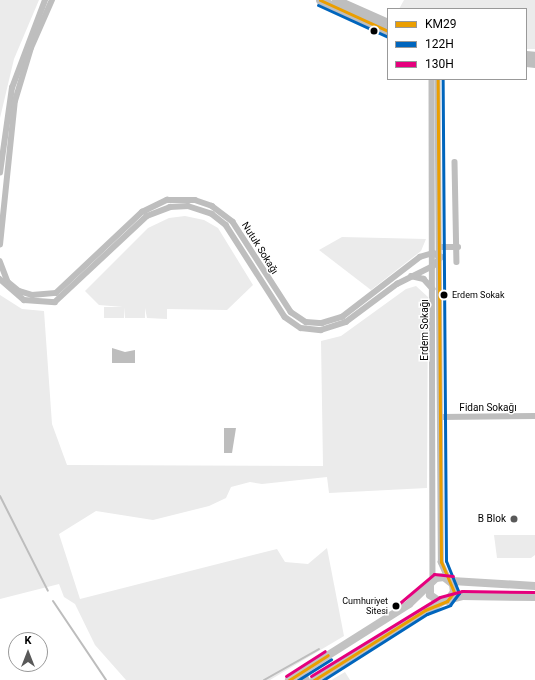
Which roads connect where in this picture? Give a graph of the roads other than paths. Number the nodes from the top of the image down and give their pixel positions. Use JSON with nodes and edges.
{"nodes":[{"id":1,"x":45,"y":0,"type":"edge"},
{"id":2,"x":52,"y":0,"type":"edge"},
{"id":3,"x":320,"y":0,"type":"edge"},
{"id":4,"x":336,"y":0,"type":"edge"},
{"id":5,"x":387,"y":23,"type":"edge"},
{"id":6,"x":387,"y":30,"type":"edge"},
{"id":7,"x":432,"y":80,"type":"edge"},
{"id":8,"x":438,"y":80,"type":"edge"},
{"id":9,"x":454,"y":162,"type":"dead end"},
{"id":10,"x":0,"y":173,"type":"edge"},
{"id":11,"x":0,"y":245,"type":"edge"},
{"id":12,"x":440,"y":247,"type":"junction"},
{"id":13,"x":458,"y":247,"type":"junction"},
{"id":14,"x":433,"y":253,"type":"junction"},
{"id":15,"x":441,"y":257,"type":"junction"},
{"id":16,"x":0,"y":261,"type":"edge"},
{"id":17,"x":457,"y":262,"type":"dead end"},
{"id":18,"x":433,"y":266,"type":"junction"},
{"id":19,"x":411,"y":276,"type":"junction"},
{"id":20,"x":0,"y":279,"type":"edge"},
{"id":21,"x":433,"y":289,"type":"junction"},
{"id":22,"x":535,"y":416,"type":"edge"},
{"id":23,"x":441,"y":417,"type":"junction"},
{"id":24,"x":450,"y":580,"type":"junction"},
{"id":25,"x":432,"y":582,"type":"junction"},
{"id":26,"x":515,"y":586,"type":"junction"},
{"id":27,"x":535,"y":586,"type":"edge"},
{"id":28,"x":515,"y":596,"type":"junction"},
{"id":29,"x":535,"y":597,"type":"edge"},
{"id":30,"x":445,"y":601,"type":"junction"},
{"id":31,"x":301,"y":672,"type":"junction"},
{"id":32,"x":289,"y":680,"type":"edge"},
{"id":33,"x":306,"y":680,"type":"edge"},
{"id":34,"x":314,"y":680,"type":"edge"}],
"edges":[{"from":1,"to":10,"type":"street"},
{"from":2,"to":11,"type":"street"},
{"from":3,"to":6,"type":"main road"},
{"from":4,"to":5,"type":"main road"},
{"from":7,"to":14,"type":"street","name":"Erdem Sokağı"},
{"from":8,"to":12,"type":"street","name":"Erdem Sokağı"},
{"from":9,"to":13,"type":"street"},
{"from":12,"to":13,"type":"street"},
{"from":12,"to":15,"type":"street","name":"Erdem Sokağı"},
{"from":13,"to":17,"type":"street"},
{"from":14,"to":15,"type":"street"},
{"from":14,"to":16,"type":"street","name":"Nutuk Sokağı"},
{"from":14,"to":18,"type":"street","name":"Erdem Sokağı"},
{"from":15,"to":18,"type":"street","name":"Nutuk Sokağı"},
{"from":15,"to":23,"type":"street","name":"Erdem Sokağı"},
{"from":18,"to":19,"type":"street","name":"Nutuk Sokağı"},
{"from":18,"to":21,"type":"street","name":"Erdem Sokağı"},
{"from":19,"to":20,"type":"street","name":"Nutuk Sokağı"},
{"from":19,"to":21,"type":"street"},
{"from":21,"to":25,"type":"street","name":"Erdem Sokağı"},
{"from":22,"to":23,"type":"street","name":"Fidan Sokağı"},
{"from":23,"to":24,"type":"street","name":"Erdem Sokağı"},
{"from":24,"to":25,"type":"street"},
{"from":24,"to":26,"type":"street"},
{"from":24,"to":30,"type":"street"},
{"from":25,"to":30,"type":"street"},
{"from":25,"to":31,"type":"street"},
{"from":26,"to":27,"type":"street"},
{"from":26,"to":28,"type":"street"},
{"from":28,"to":29,"type":"street"},
{"from":28,"to":30,"type":"street"},
{"from":30,"to":34,"type":"street"},
{"from":31,"to":32,"type":"street"},
{"from":31,"to":33,"type":"street"}]}
